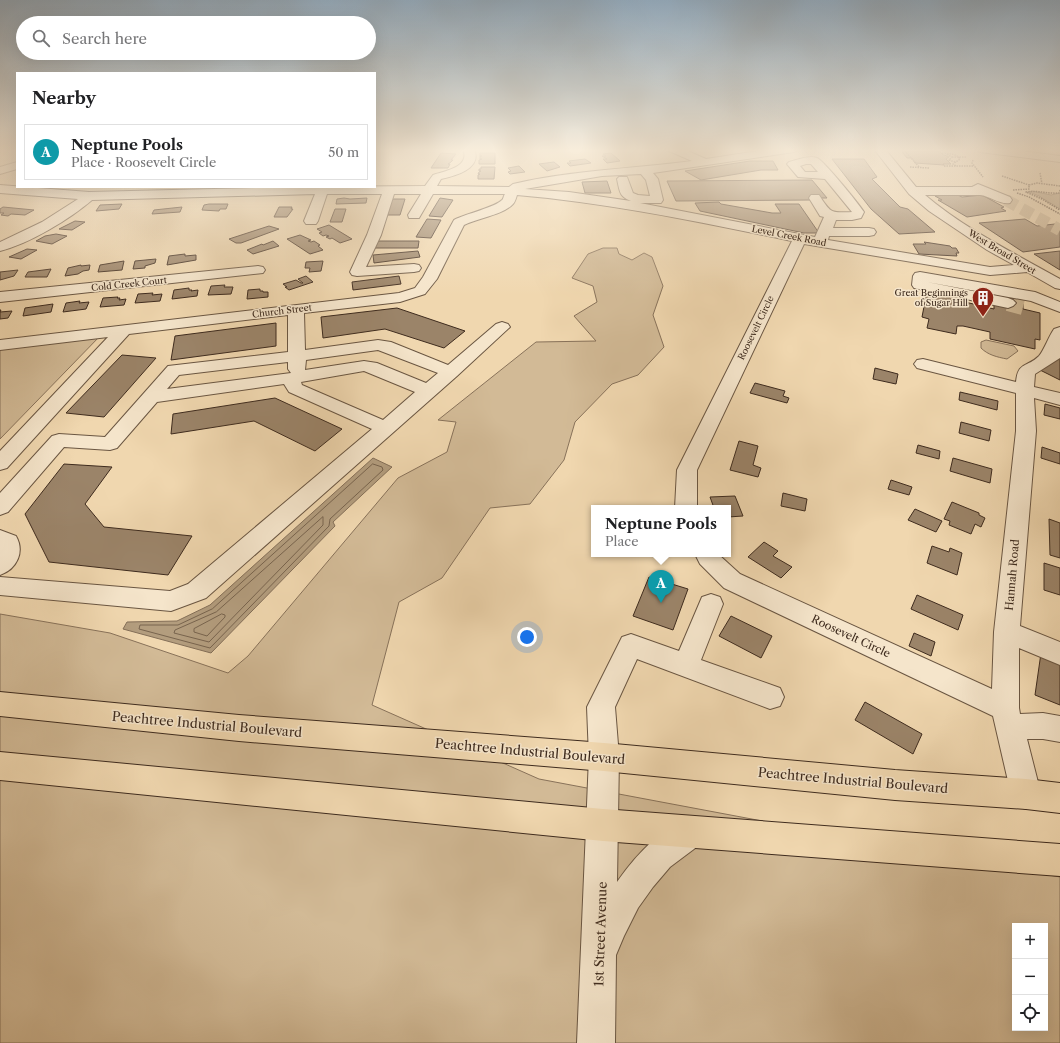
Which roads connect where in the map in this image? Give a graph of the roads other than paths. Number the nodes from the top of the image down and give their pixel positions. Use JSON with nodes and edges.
{"nodes":[{"id":1,"x":87,"y":198,"type":"edge"},
{"id":2,"x":319,"y":198,"type":"edge"},
{"id":3,"x":386,"y":198,"type":"edge"},
{"id":4,"x":424,"y":198,"type":"edge"},
{"id":5,"x":510,"y":198,"type":"edge"},
{"id":6,"x":581,"y":198,"type":"edge"},
{"id":7,"x":633,"y":198,"type":"edge"},
{"id":8,"x":660,"y":198,"type":"edge"},
{"id":9,"x":815,"y":198,"type":"dead end"},
{"id":10,"x":846,"y":198,"type":"edge"},
{"id":11,"x":921,"y":198,"type":"edge"},
{"id":12,"x":414,"y":215,"type":"dead end"},
{"id":13,"x":831,"y":216,"type":"junction"},
{"id":14,"x":311,"y":221,"type":"dead end"},
{"id":15,"x":869,"y":232,"type":"dead end"},
{"id":16,"x":822,"y":237,"type":"junction"},
{"id":17,"x":800,"y":239,"type":"junction"},
{"id":18,"x":0,"y":247,"type":"edge"},
{"id":19,"x":414,"y":268,"type":"dead end"},
{"id":20,"x":974,"y":268,"type":"junction"},
{"id":21,"x":1027,"y":268,"type":"junction"},
{"id":22,"x":258,"y":270,"type":"dead end"},
{"id":23,"x":920,"y":276,"type":"dead end"},
{"id":24,"x":1060,"y":285,"type":"edge"},
{"id":25,"x":974,"y":291,"type":"junction"},
{"id":26,"x":0,"y":297,"type":"edge"},
{"id":27,"x":1008,"y":303,"type":"tunnel mouth"},
{"id":28,"x":1023,"y":306,"type":"tunnel mouth"},
{"id":29,"x":1060,"y":307,"type":"edge"},
{"id":30,"x":296,"y":309,"type":"junction"},
{"id":31,"x":1060,"y":321,"type":"edge"},
{"id":32,"x":502,"y":327,"type":"dead end"},
{"id":33,"x":124,"y":330,"type":"junction"},
{"id":34,"x":0,"y":344,"type":"edge"},
{"id":35,"x":1055,"y":344,"type":"edge"},
{"id":36,"x":297,"y":356,"type":"junction"},
{"id":37,"x":924,"y":364,"type":"dead end"},
{"id":38,"x":450,"y":372,"type":"junction"},
{"id":39,"x":290,"y":378,"type":"junction"},
{"id":40,"x":1025,"y":381,"type":"junction"},
{"id":41,"x":1060,"y":385,"type":"edge"},
{"id":42,"x":428,"y":391,"type":"junction"},
{"id":43,"x":151,"y":396,"type":"junction"},
{"id":44,"x":1060,"y":399,"type":"edge"},
{"id":45,"x":386,"y":428,"type":"junction"},
{"id":46,"x":0,"y":463,"type":"edge"},
{"id":47,"x":686,"y":505,"type":"edge"},
{"id":48,"x":0,"y":507,"type":"edge"},
{"id":49,"x":0,"y":538,"type":"edge"},
{"id":50,"x":708,"y":557,"type":"edge"},
{"id":51,"x":0,"y":566,"type":"edge"},
{"id":52,"x":0,"y":586,"type":"edge"},
{"id":53,"x":711,"y":604,"type":"dead end"},
{"id":54,"x":1007,"y":632,"type":"junction"},
{"id":55,"x":1060,"y":654,"type":"edge"},
{"id":56,"x":686,"y":665,"type":"junction"},
{"id":57,"x":770,"y":697,"type":"dead end"},
{"id":58,"x":0,"y":704,"type":"edge"},
{"id":59,"x":1008,"y":718,"type":"junction"},
{"id":60,"x":1060,"y":730,"type":"edge"},
{"id":61,"x":604,"y":757,"type":"junction"},
{"id":62,"x":0,"y":766,"type":"edge"},
{"id":63,"x":1026,"y":794,"type":"junction"},
{"id":64,"x":1060,"y":798,"type":"edge"},
{"id":65,"x":603,"y":825,"type":"junction"},
{"id":66,"x":691,"y":832,"type":"junction"},
{"id":67,"x":1060,"y":860,"type":"edge"},
{"id":68,"x":599,"y":958,"type":"junction"},
{"id":69,"x":596,"y":1043,"type":"edge"}],
"edges":[{"from":1,"to":18,"type":"street"},
{"from":2,"to":14,"type":"street"},
{"from":3,"to":19,"type":"street"},
{"from":4,"to":12,"type":"street"},
{"from":5,"to":30,"type":"street","name":"Church Street"},
{"from":6,"to":17,"type":"street","name":"Level Creek Road"},
{"from":7,"to":8,"type":"street"},
{"from":9,"to":13,"type":"street"},
{"from":10,"to":13,"type":"street"},
{"from":11,"to":21,"type":"street","name":"West Broad Street"},
{"from":13,"to":16,"type":"street"},
{"from":15,"to":16,"type":"street"},
{"from":16,"to":17,"type":"street","name":"Level Creek Road"},
{"from":16,"to":20,"type":"street","name":"Level Creek Road"},
{"from":17,"to":47,"type":"street","name":"Roosevelt Circle"},
{"from":20,"to":21,"type":"street","name":"Level Creek Road"},
{"from":20,"to":25,"type":"street"},
{"from":21,"to":24,"type":"street","name":"West Broad Street"},
{"from":22,"to":26,"type":"street","name":"Cold Creek Court"},
{"from":23,"to":25,"type":"street"},
{"from":25,"to":27,"type":"street"},
{"from":25,"to":29,"type":"street"},
{"from":28,"to":31,"type":"street"},
{"from":30,"to":33,"type":"street","name":"Church Street"},
{"from":30,"to":36,"type":"street"},
{"from":32,"to":38,"type":"street"},
{"from":33,"to":34,"type":"street","name":"Church Street"},
{"from":33,"to":46,"type":"street"},
{"from":35,"to":40,"type":"street"},
{"from":36,"to":38,"type":"street"},
{"from":36,"to":39,"type":"street"},
{"from":36,"to":43,"type":"street"},
{"from":37,"to":40,"type":"street"},
{"from":38,"to":42,"type":"street"},
{"from":39,"to":42,"type":"street"},
{"from":39,"to":43,"type":"street"},
{"from":39,"to":45,"type":"street"},
{"from":40,"to":41,"type":"street"},
{"from":40,"to":44,"type":"street"},
{"from":40,"to":54,"type":"street","name":"Hannah Road"},
{"from":42,"to":45,"type":"street"},
{"from":43,"to":48,"type":"street"},
{"from":45,"to":52,"type":"street"},
{"from":49,"to":51,"type":"street"},
{"from":50,"to":59,"type":"street","name":"Roosevelt Circle"},
{"from":53,"to":56,"type":"street"},
{"from":54,"to":55,"type":"street"},
{"from":54,"to":59,"type":"street","name":"Hannah Road"},
{"from":56,"to":57,"type":"street"},
{"from":56,"to":61,"type":"street"},
{"from":58,"to":61,"type":"highway","name":"Peachtree Industrial Boulevard"},
{"from":59,"to":60,"type":"street"},
{"from":59,"to":63,"type":"street","name":"Hannah Road"},
{"from":61,"to":63,"type":"highway","name":"Peachtree Industrial Boulevard"},
{"from":61,"to":65,"type":"street"},
{"from":62,"to":65,"type":"highway"},
{"from":63,"to":64,"type":"highway","name":"Peachtree Industrial Boulevard"},
{"from":65,"to":66,"type":"highway"},
{"from":65,"to":68,"type":"street","name":"1st Street Avenue"},
{"from":66,"to":67,"type":"highway"},
{"from":66,"to":68,"type":"street"},
{"from":68,"to":69,"type":"street","name":"1st Street Avenue"}]}
